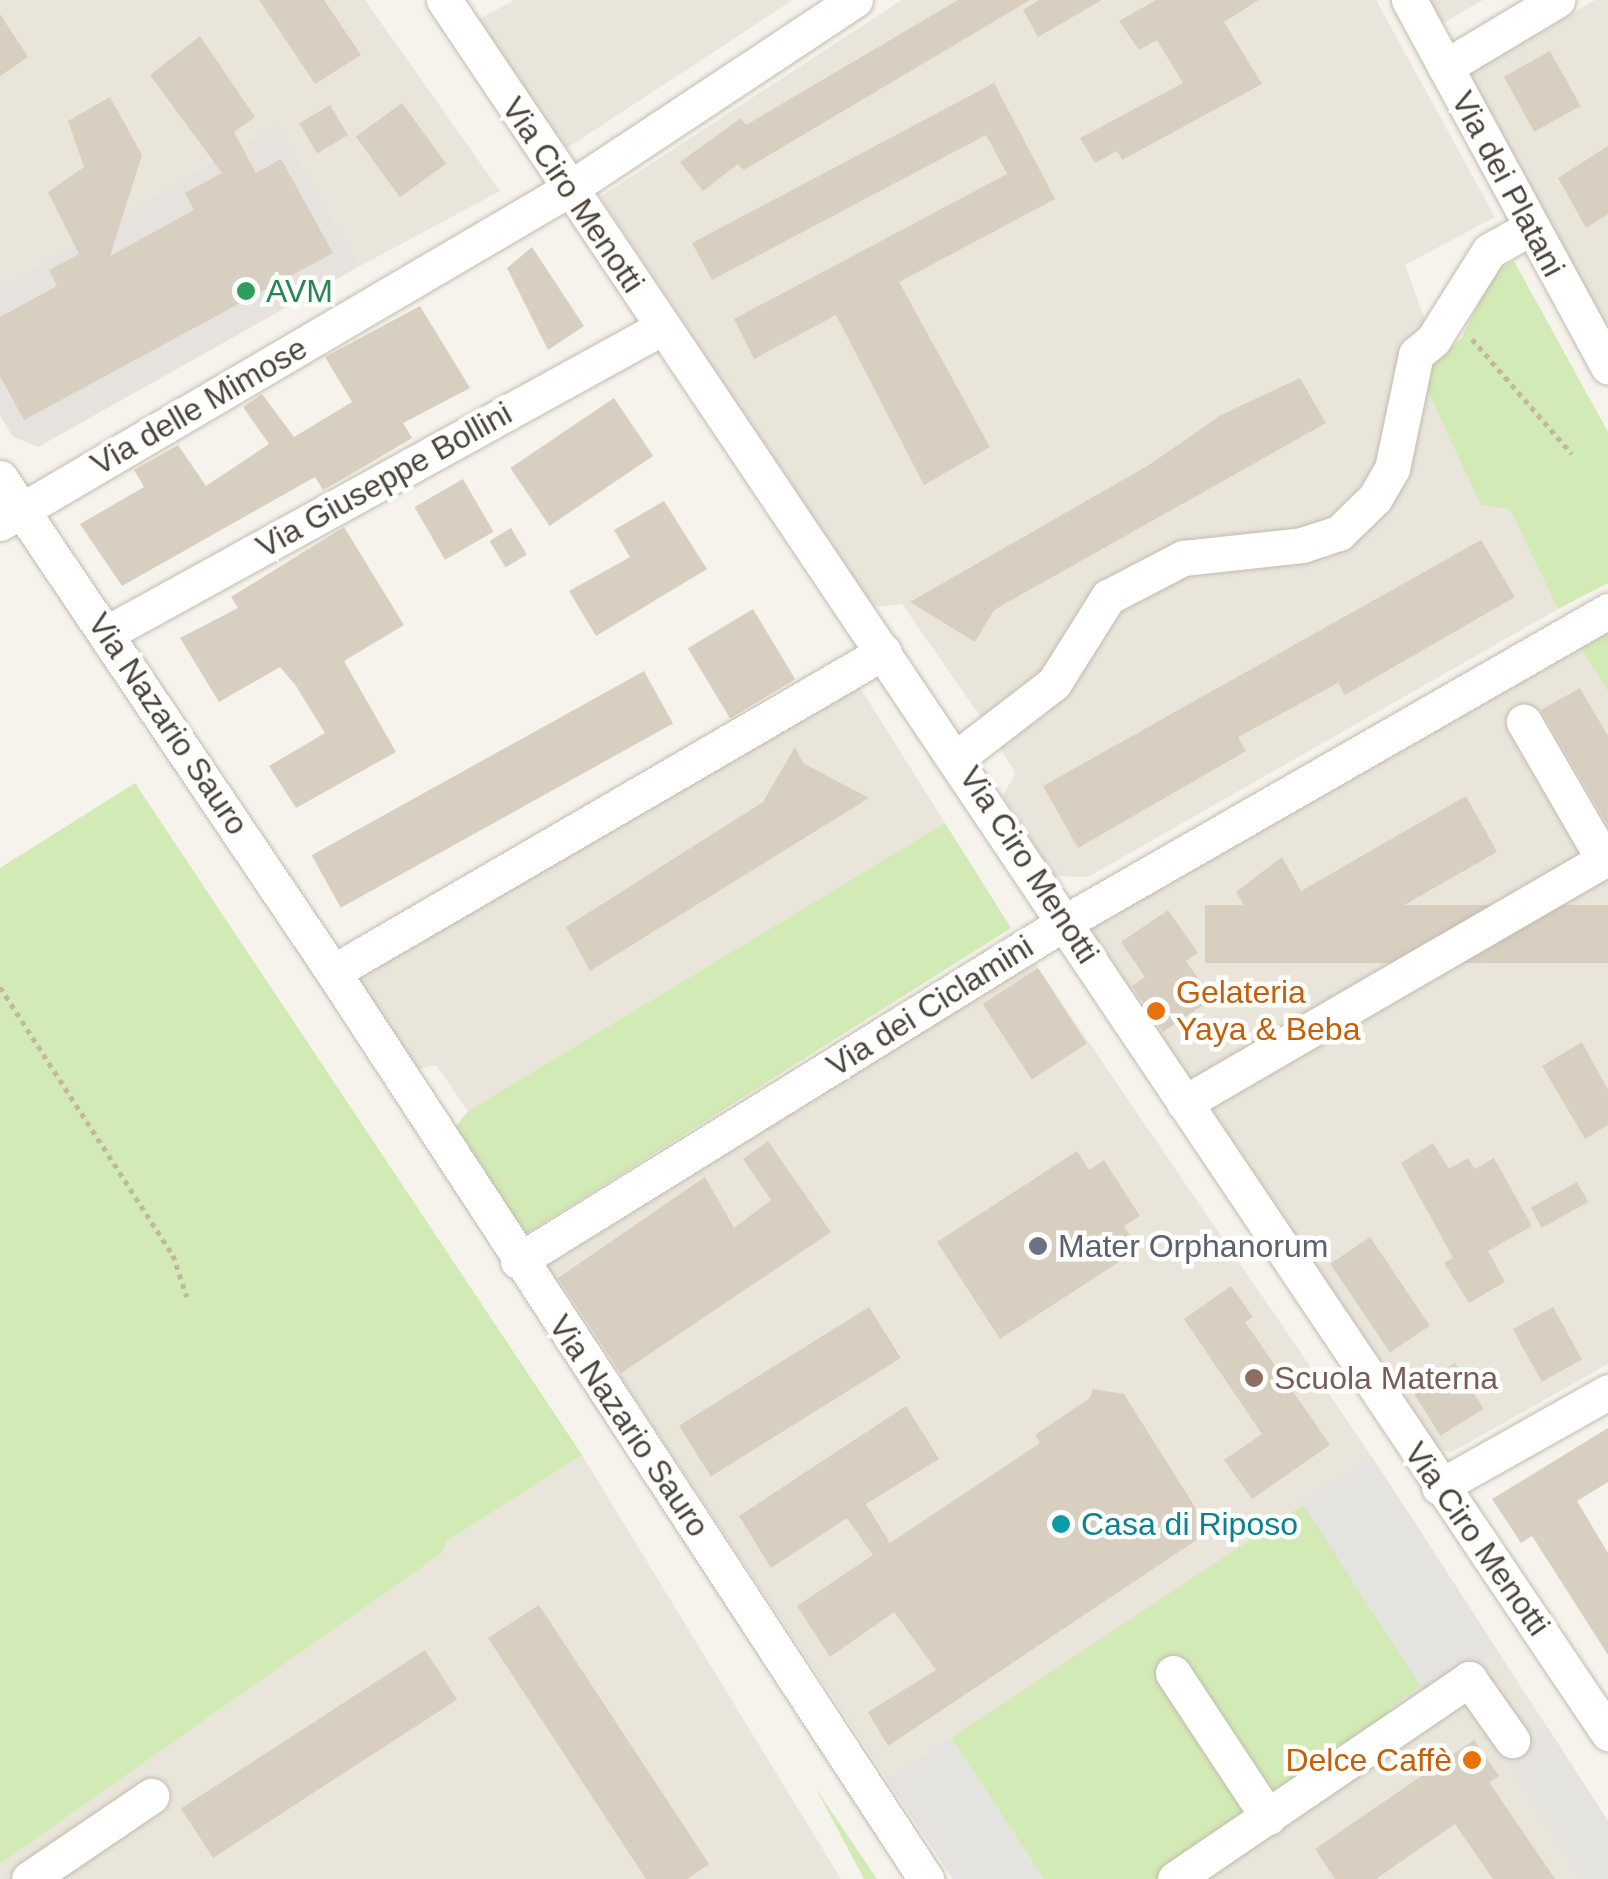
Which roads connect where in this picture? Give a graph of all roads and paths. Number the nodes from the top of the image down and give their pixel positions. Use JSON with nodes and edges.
{"nodes":[{"id":1,"x":444,"y":0,"type":"edge"},
{"id":2,"x":855,"y":0,"type":"edge"},
{"id":3,"x":1409,"y":0,"type":"edge"},
{"id":4,"x":1556,"y":0,"type":"edge"},
{"id":5,"x":1446,"y":67,"type":"junction"},
{"id":6,"x":569,"y":188,"type":"junction"},
{"id":7,"x":1532,"y":226,"type":"junction"},
{"id":8,"x":1450,"y":314,"type":"junction"},
{"id":9,"x":661,"y":328,"type":"junction"},
{"id":10,"x":1608,"y":367,"type":"edge"},
{"id":11,"x":1572,"y":454,"type":"dead end"},
{"id":12,"x":0,"y":478,"type":"edge"},
{"id":13,"x":11,"y":516,"type":"edge"},
{"id":14,"x":1608,"y":611,"type":"edge"},
{"id":15,"x":108,"y":632,"type":"junction"},
{"id":16,"x":884,"y":652,"type":"junction"},
{"id":17,"x":1524,"y":722,"type":"dead end"},
{"id":18,"x":958,"y":757,"type":"junction"},
{"id":19,"x":1067,"y":921,"type":"junction"},
{"id":20,"x":334,"y":972,"type":"junction"},
{"id":21,"x":0,"y":987,"type":"edge"},
{"id":22,"x":1184,"y":1102,"type":"junction"},
{"id":23,"x":518,"y":1260,"type":"junction"},
{"id":24,"x":187,"y":1298,"type":"dead end"},
{"id":25,"x":1608,"y":1392,"type":"edge"},
{"id":26,"x":1439,"y":1487,"type":"junction"},
{"id":27,"x":1173,"y":1673,"type":"dead end"},
{"id":28,"x":1608,"y":1734,"type":"edge"},
{"id":29,"x":1512,"y":1740,"type":"dead end"},
{"id":30,"x":151,"y":1796,"type":"dead end"},
{"id":31,"x":1268,"y":1817,"type":"junction"},
{"id":32,"x":29,"y":1879,"type":"edge"},
{"id":33,"x":926,"y":1879,"type":"edge"},
{"id":34,"x":1175,"y":1879,"type":"edge"}],
"edges":[{"from":1,"to":6,"type":"street","name":"Via Ciro Menotti"},
{"from":2,"to":6,"type":"street","name":"Via delle Mimose"},
{"from":3,"to":5,"type":"street","name":"Via dei Platani"},
{"from":4,"to":5,"type":"street"},
{"from":5,"to":7,"type":"street","name":"Via dei Platani"},
{"from":6,"to":9,"type":"street","name":"Via Ciro Menotti"},
{"from":6,"to":13,"type":"street","name":"Via delle Mimose"},
{"from":7,"to":8,"type":"street"},
{"from":7,"to":10,"type":"street","name":"Via dei Platani"},
{"from":8,"to":11,"type":"path"},
{"from":8,"to":18,"type":"street"},
{"from":9,"to":15,"type":"street","name":"Via Giuseppe Bollini"},
{"from":9,"to":16,"type":"street","name":"Via Ciro Menotti"},
{"from":12,"to":13,"type":"street","name":"Via Nazario Sauro"},
{"from":13,"to":15,"type":"street","name":"Via Nazario Sauro"},
{"from":14,"to":19,"type":"street","name":"Via dei Ciclamini"},
{"from":15,"to":20,"type":"street","name":"Via Nazario Sauro"},
{"from":16,"to":18,"type":"street","name":"Via Ciro Menotti"},
{"from":16,"to":20,"type":"street"},
{"from":17,"to":22,"type":"street"},
{"from":18,"to":19,"type":"street","name":"Via Ciro Menotti"},
{"from":19,"to":22,"type":"street","name":"Via Ciro Menotti"},
{"from":19,"to":23,"type":"street","name":"Via dei Ciclamini"},
{"from":20,"to":23,"type":"street","name":"Via Nazario Sauro"},
{"from":21,"to":24,"type":"path"},
{"from":22,"to":26,"type":"street","name":"Via Ciro Menotti"},
{"from":23,"to":33,"type":"street","name":"Via Nazario Sauro"},
{"from":25,"to":26,"type":"street"},
{"from":26,"to":28,"type":"street","name":"Via Ciro Menotti"},
{"from":27,"to":31,"type":"street"},
{"from":29,"to":31,"type":"street"},
{"from":30,"to":32,"type":"street"},
{"from":31,"to":34,"type":"street"}]}
